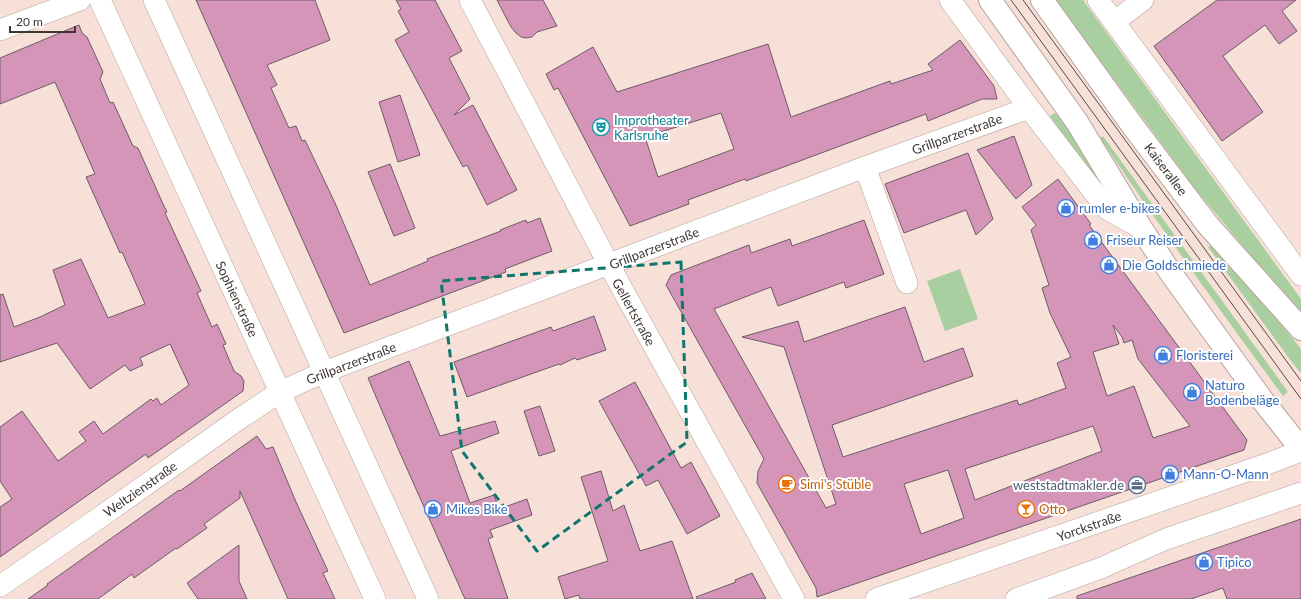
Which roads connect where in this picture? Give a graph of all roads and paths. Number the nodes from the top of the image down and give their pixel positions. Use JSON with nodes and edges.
{"nodes":[{"id":1,"x":80,"y":0,"type":"edge"},
{"id":2,"x":100,"y":0,"type":"edge"},
{"id":3,"x":154,"y":0,"type":"edge"},
{"id":4,"x":470,"y":0,"type":"edge"},
{"id":5,"x":950,"y":0,"type":"edge"},
{"id":6,"x":990,"y":0,"type":"edge"},
{"id":7,"x":1042,"y":0,"type":"edge"},
{"id":8,"x":1098,"y":0,"type":"edge"},
{"id":9,"x":1143,"y":0,"type":"edge"},
{"id":10,"x":1114,"y":22,"type":"junction"},
{"id":11,"x":0,"y":30,"type":"edge"},
{"id":12,"x":1029,"y":108,"type":"junction"},
{"id":13,"x":865,"y":167,"type":"junction"},
{"id":14,"x":1141,"y":228,"type":"junction"},
{"id":15,"x":608,"y":265,"type":"junction"},
{"id":16,"x":1301,"y":275,"type":"edge"},
{"id":17,"x":906,"y":283,"type":"dead end"},
{"id":18,"x":1301,"y":329,"type":"edge"},
{"id":19,"x":324,"y":372,"type":"junction"},
{"id":20,"x":280,"y":392,"type":"junction"},
{"id":21,"x":1301,"y":450,"type":"edge"},
{"id":22,"x":1301,"y":493,"type":"edge"},
{"id":23,"x":0,"y":586,"type":"edge"},
{"id":24,"x":375,"y":599,"type":"edge"},
{"id":25,"x":428,"y":599,"type":"edge"},
{"id":26,"x":794,"y":599,"type":"edge"},
{"id":27,"x":876,"y":599,"type":"edge"},
{"id":28,"x":1016,"y":599,"type":"edge"}],
"edges":[{"from":1,"to":11,"type":"street"},
{"from":2,"to":20,"type":"street","name":"Sophienstraße"},
{"from":3,"to":19,"type":"street"},
{"from":4,"to":15,"type":"street","name":"Gellertstraße"},
{"from":5,"to":12,"type":"street"},
{"from":6,"to":14,"type":"main road"},
{"from":7,"to":18,"type":"main road","name":"Kaiserallee"},
{"from":8,"to":10,"type":"street"},
{"from":9,"to":10,"type":"street"},
{"from":10,"to":16,"type":"street"},
{"from":12,"to":13,"type":"street","name":"Grillparzerstraße"},
{"from":12,"to":14,"type":"street"},
{"from":13,"to":15,"type":"street","name":"Grillparzerstraße"},
{"from":13,"to":17,"type":"street"},
{"from":14,"to":21,"type":"main road"},
{"from":15,"to":19,"type":"street","name":"Grillparzerstraße"},
{"from":15,"to":26,"type":"street","name":"Gellertstraße"},
{"from":19,"to":20,"type":"street","name":"Grillparzerstraße"},
{"from":19,"to":25,"type":"street"},
{"from":20,"to":23,"type":"street","name":"Weltzienstraße"},
{"from":20,"to":24,"type":"street","name":"Sophienstraße"},
{"from":21,"to":27,"type":"street","name":"Yorckstraße"},
{"from":22,"to":28,"type":"street"}]}
